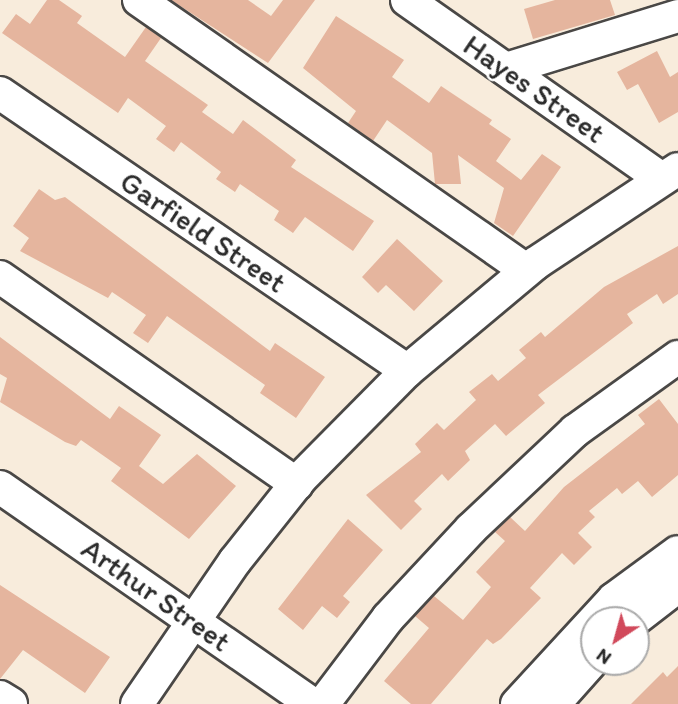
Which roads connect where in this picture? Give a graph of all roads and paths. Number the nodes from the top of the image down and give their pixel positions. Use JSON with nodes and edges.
{"nodes":[{"id":1,"x":139,"y":0,"type":"edge"},
{"id":2,"x":407,"y":0,"type":"edge"},
{"id":3,"x":678,"y":16,"type":"edge"},
{"id":4,"x":506,"y":69,"type":"junction"},
{"id":5,"x":0,"y":93,"type":"edge"},
{"id":6,"x":669,"y":174,"type":"edge"},
{"id":7,"x":526,"y":270,"type":"junction"},
{"id":8,"x":0,"y":277,"type":"edge"},
{"id":9,"x":678,"y":357,"type":"edge"},
{"id":10,"x":407,"y":371,"type":"junction"},
{"id":11,"x":297,"y":484,"type":"junction"},
{"id":12,"x":0,"y":486,"type":"edge"},
{"id":13,"x":678,"y":552,"type":"edge"},
{"id":14,"x":678,"y":586,"type":"edge"},
{"id":15,"x":650,"y":608,"type":"edge"},
{"id":16,"x":192,"y":620,"type":"junction"},
{"id":17,"x":580,"y":675,"type":"edge"},
{"id":18,"x":0,"y":697,"type":"edge"},
{"id":19,"x":10,"y":704,"type":"edge"},
{"id":20,"x":137,"y":704,"type":"edge"},
{"id":21,"x":312,"y":704,"type":"edge"},
{"id":22,"x":323,"y":704,"type":"edge"},
{"id":23,"x":517,"y":704,"type":"edge"},
{"id":24,"x":554,"y":704,"type":"edge"}],
"edges":[{"from":1,"to":7,"type":"street"},
{"from":2,"to":4,"type":"street","name":"Hayes Street"},
{"from":3,"to":4,"type":"street"},
{"from":4,"to":6,"type":"street","name":"Hayes Street"},
{"from":5,"to":10,"type":"street","name":"Garfield Street"},
{"from":6,"to":7,"type":"street"},
{"from":7,"to":10,"type":"street"},
{"from":8,"to":11,"type":"street"},
{"from":9,"to":22,"type":"street"},
{"from":10,"to":11,"type":"street"},
{"from":11,"to":16,"type":"street"},
{"from":12,"to":16,"type":"street","name":"Arthur Street"},
{"from":13,"to":23,"type":"street"},
{"from":14,"to":15,"type":"street"},
{"from":16,"to":20,"type":"street"},
{"from":16,"to":21,"type":"street","name":"Arthur Street"},
{"from":17,"to":24,"type":"street"},
{"from":18,"to":19,"type":"street"}]}
